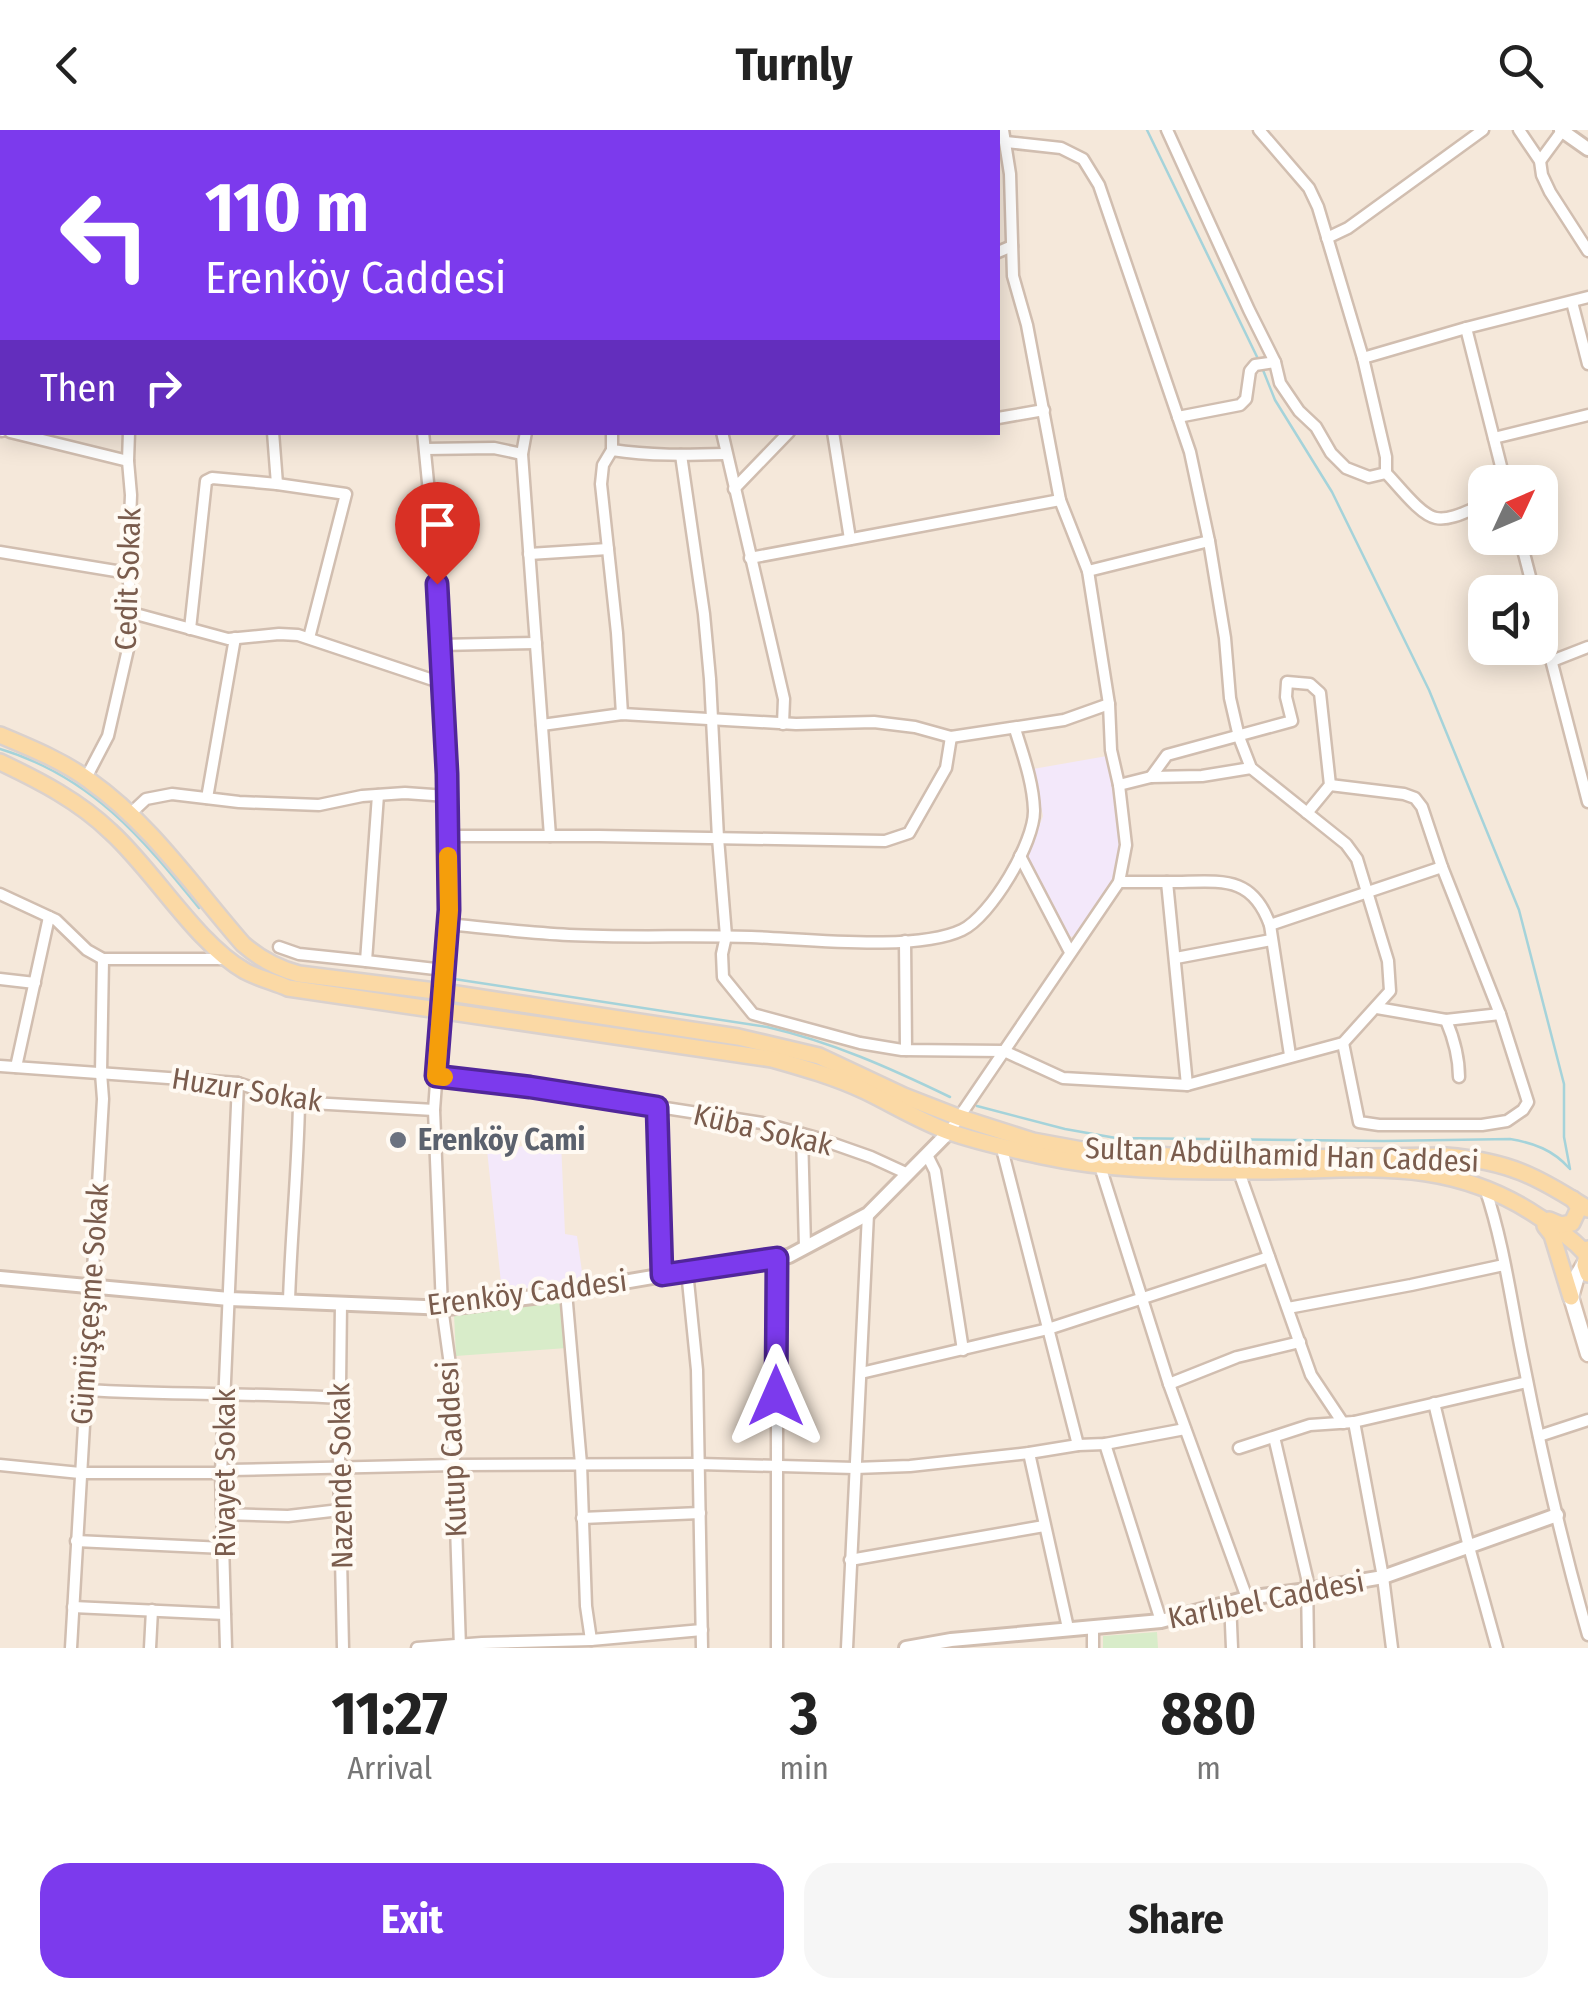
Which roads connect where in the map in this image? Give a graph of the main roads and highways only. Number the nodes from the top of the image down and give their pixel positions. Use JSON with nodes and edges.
{"nodes":[{"id":1,"x":0,"y":736,"type":"edge"},
{"id":2,"x":0,"y":762,"type":"edge"},
{"id":3,"x":1572,"y":1199,"type":"junction"},
{"id":4,"x":1588,"y":1209,"type":"edge"},
{"id":5,"x":1536,"y":1215,"type":"junction"},
{"id":6,"x":1587,"y":1260,"type":"edge"},
{"id":7,"x":1571,"y":1297,"type":"junction"},
{"id":8,"x":1588,"y":1354,"type":"edge"}],
"edges":[{"from":1,"to":3,"type":"main road","name":"Sultan Abdülhamid Han Caddesi"},
{"from":2,"to":5,"type":"main road","name":"Sultan Abdülhamid Han Caddesi"},
{"from":3,"to":4,"type":"main road","name":"Sultan Abdülhamid Han Caddesi"},
{"from":3,"to":5,"type":"main road"},
{"from":5,"to":6,"type":"main road","name":"Sultan Abdülhamid Han Caddesi"},
{"from":5,"to":7,"type":"main road"},
{"from":6,"to":7,"type":"main road"},
{"from":7,"to":8,"type":"main road"}]}
